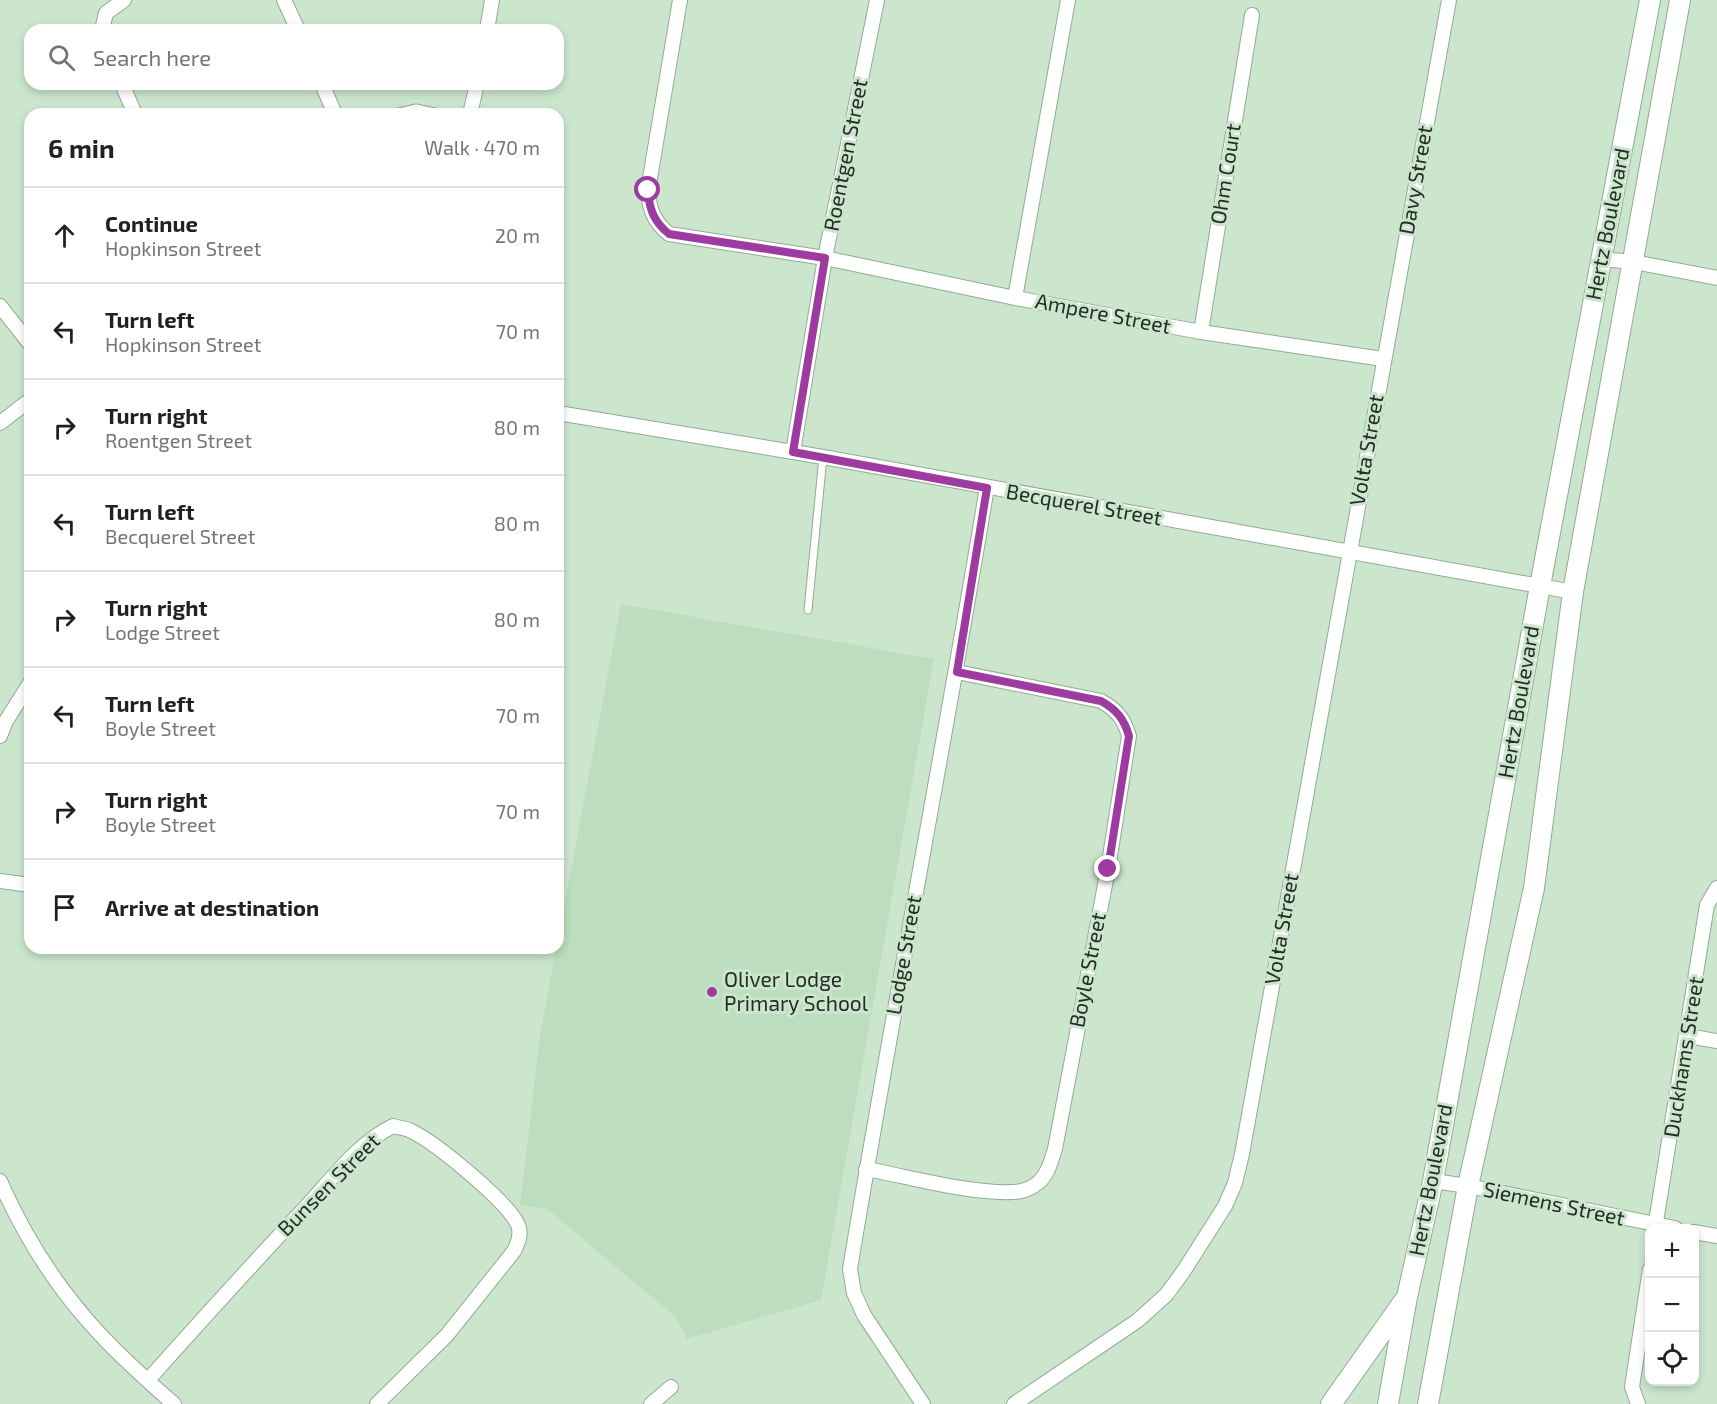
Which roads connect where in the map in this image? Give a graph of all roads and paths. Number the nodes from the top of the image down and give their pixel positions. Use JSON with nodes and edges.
{"nodes":[{"id":1,"x":124,"y":0,"type":"edge"},
{"id":2,"x":284,"y":0,"type":"edge"},
{"id":3,"x":492,"y":0,"type":"edge"},
{"id":4,"x":680,"y":0,"type":"edge"},
{"id":5,"x":877,"y":0,"type":"edge"},
{"id":6,"x":1068,"y":0,"type":"edge"},
{"id":7,"x":1449,"y":0,"type":"edge"},
{"id":8,"x":1650,"y":0,"type":"edge"},
{"id":9,"x":1680,"y":0,"type":"edge"},
{"id":10,"x":1252,"y":15,"type":"dead end"},
{"id":11,"x":103,"y":24,"type":"edge"},
{"id":12,"x":295,"y":24,"type":"edge"},
{"id":13,"x":488,"y":24,"type":"edge"},
{"id":14,"x":125,"y":90,"type":"edge"},
{"id":15,"x":325,"y":90,"type":"edge"},
{"id":16,"x":476,"y":90,"type":"edge"},
{"id":17,"x":132,"y":108,"type":"edge"},
{"id":18,"x":332,"y":108,"type":"edge"},
{"id":19,"x":471,"y":108,"type":"edge"},
{"id":20,"x":825,"y":258,"type":"junction"},
{"id":21,"x":1601,"y":260,"type":"junction"},
{"id":22,"x":1634,"y":262,"type":"junction"},
{"id":23,"x":1717,"y":278,"type":"edge"},
{"id":24,"x":1015,"y":298,"type":"junction"},
{"id":25,"x":0,"y":306,"type":"edge"},
{"id":26,"x":1201,"y":332,"type":"junction"},
{"id":27,"x":24,"y":336,"type":"edge"},
{"id":28,"x":1383,"y":359,"type":"junction"},
{"id":29,"x":24,"y":405,"type":"edge"},
{"id":30,"x":564,"y":414,"type":"edge"},
{"id":31,"x":0,"y":423,"type":"edge"},
{"id":32,"x":793,"y":452,"type":"junction"},
{"id":33,"x":823,"y":457,"type":"junction"},
{"id":34,"x":987,"y":488,"type":"junction"},
{"id":35,"x":1349,"y":552,"type":"junction"},
{"id":36,"x":1540,"y":586,"type":"junction"},
{"id":37,"x":1573,"y":592,"type":"junction"},
{"id":38,"x":808,"y":609,"type":"dead end"},
{"id":39,"x":957,"y":672,"type":"junction"},
{"id":40,"x":24,"y":692,"type":"edge"},
{"id":41,"x":0,"y":735,"type":"edge"},
{"id":42,"x":0,"y":881,"type":"edge"},
{"id":43,"x":24,"y":884,"type":"edge"},
{"id":44,"x":1717,"y":888,"type":"edge"},
{"id":45,"x":1688,"y":1036,"type":"junction"},
{"id":46,"x":1717,"y":1041,"type":"edge"},
{"id":47,"x":866,"y":1169,"type":"junction"},
{"id":48,"x":0,"y":1181,"type":"edge"},
{"id":49,"x":1433,"y":1181,"type":"junction"},
{"id":50,"x":1468,"y":1186,"type":"junction"},
{"id":51,"x":1657,"y":1224,"type":"edge"},
{"id":52,"x":1645,"y":1225,"type":"edge"},
{"id":53,"x":1699,"y":1233,"type":"edge"},
{"id":54,"x":1717,"y":1236,"type":"edge"},
{"id":55,"x":1649,"y":1278,"type":"edge"},
{"id":56,"x":1407,"y":1297,"type":"junction"},
{"id":57,"x":148,"y":1380,"type":"junction"},
{"id":58,"x":671,"y":1387,"type":"dead end"},
{"id":59,"x":174,"y":1404,"type":"edge"},
{"id":60,"x":377,"y":1404,"type":"edge"},
{"id":61,"x":651,"y":1404,"type":"edge"},
{"id":62,"x":923,"y":1404,"type":"edge"},
{"id":63,"x":1014,"y":1404,"type":"edge"},
{"id":64,"x":1331,"y":1404,"type":"edge"},
{"id":65,"x":1388,"y":1404,"type":"edge"},
{"id":66,"x":1428,"y":1404,"type":"edge"},
{"id":67,"x":1638,"y":1404,"type":"edge"}],
"edges":[{"from":1,"to":11,"type":"street"},
{"from":2,"to":12,"type":"street"},
{"from":3,"to":13,"type":"street"},
{"from":4,"to":20,"type":"street","name":"Ampere Street"},
{"from":5,"to":20,"type":"street","name":"Roentgen Street"},
{"from":6,"to":24,"type":"street"},
{"from":7,"to":28,"type":"street","name":"Davy Street"},
{"from":8,"to":21,"type":"street","name":"Hertz Boulevard"},
{"from":9,"to":22,"type":"street","name":"Hertz Boulevard"},
{"from":10,"to":26,"type":"street","name":"Ohm Court"},
{"from":14,"to":17,"type":"street"},
{"from":15,"to":18,"type":"street"},
{"from":16,"to":19,"type":"street"},
{"from":20,"to":24,"type":"street","name":"Ampere Street"},
{"from":20,"to":32,"type":"street","name":"Roentgen Street"},
{"from":21,"to":22,"type":"street"},
{"from":21,"to":36,"type":"street","name":"Hertz Boulevard"},
{"from":22,"to":23,"type":"street"},
{"from":22,"to":37,"type":"street","name":"Hertz Boulevard"},
{"from":24,"to":26,"type":"street","name":"Ampere Street"},
{"from":25,"to":27,"type":"street"},
{"from":26,"to":28,"type":"street","name":"Ampere Street"},
{"from":28,"to":35,"type":"street","name":"Volta Street"},
{"from":29,"to":31,"type":"street"},
{"from":30,"to":32,"type":"street","name":"Becquerel Street"},
{"from":32,"to":33,"type":"street","name":"Becquerel Street"},
{"from":33,"to":34,"type":"street","name":"Becquerel Street"},
{"from":33,"to":38,"type":"lane"},
{"from":34,"to":35,"type":"street","name":"Becquerel Street"},
{"from":34,"to":39,"type":"street","name":"Lodge Street"},
{"from":35,"to":36,"type":"street","name":"Becquerel Street"},
{"from":35,"to":63,"type":"street","name":"Volta Street"},
{"from":36,"to":37,"type":"street","name":"Becquerel Street"},
{"from":36,"to":49,"type":"street","name":"Hertz Boulevard"},
{"from":37,"to":50,"type":"street","name":"Hertz Boulevard"},
{"from":39,"to":47,"type":"street","name":"Lodge Street"},
{"from":39,"to":47,"type":"street","name":"Boyle Street"},
{"from":40,"to":41,"type":"street"},
{"from":42,"to":43,"type":"street"},
{"from":44,"to":45,"type":"street","name":"Duckhams Street"},
{"from":45,"to":46,"type":"street"},
{"from":45,"to":51,"type":"street","name":"Duckhams Street"},
{"from":47,"to":62,"type":"street","name":"Lodge Street"},
{"from":48,"to":57,"type":"street"},
{"from":49,"to":50,"type":"street","name":"Siemens Street"},
{"from":49,"to":56,"type":"street","name":"Hertz Boulevard"},
{"from":50,"to":52,"type":"street","name":"Siemens Street"},
{"from":50,"to":66,"type":"street","name":"Hertz Boulevard"},
{"from":53,"to":54,"type":"street"},
{"from":55,"to":67,"type":"street"},
{"from":56,"to":64,"type":"street"},
{"from":56,"to":65,"type":"street","name":"Hertz Boulevard"},
{"from":57,"to":59,"type":"street"},
{"from":57,"to":60,"type":"street","name":"Bunsen Street"},
{"from":58,"to":61,"type":"street"}]}
